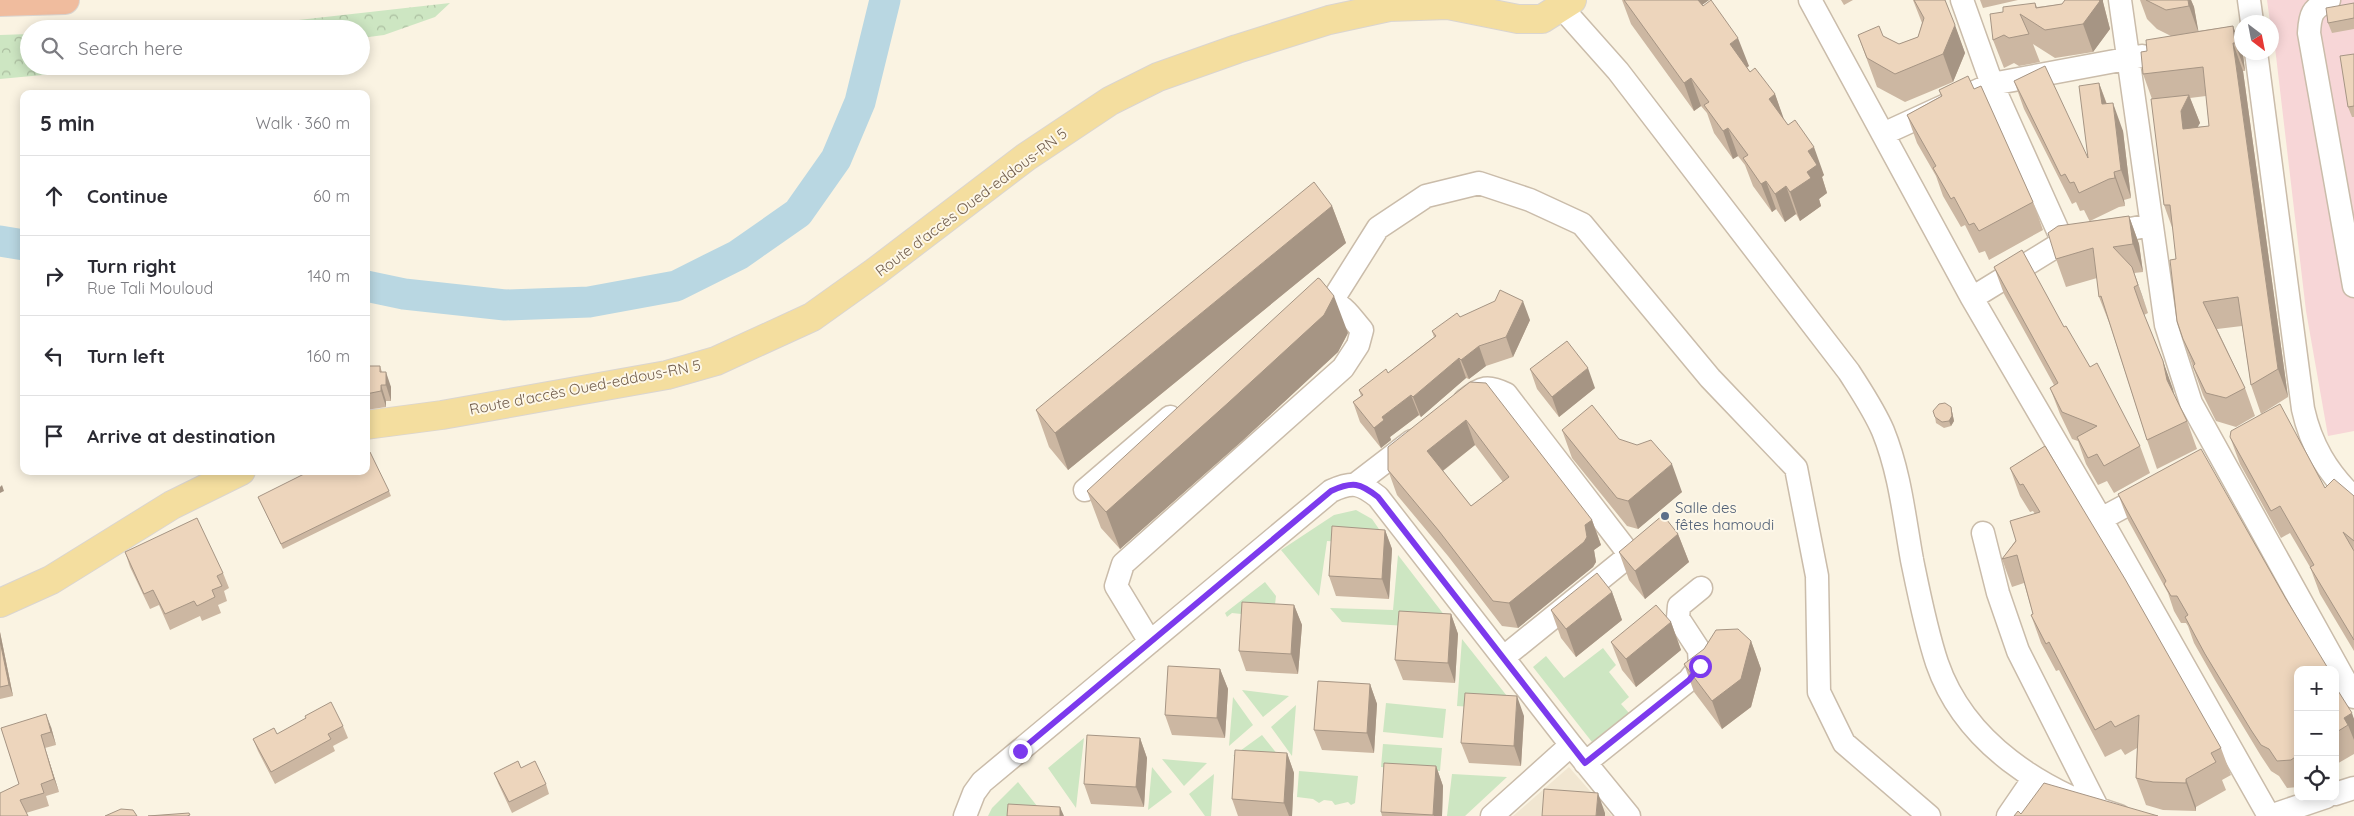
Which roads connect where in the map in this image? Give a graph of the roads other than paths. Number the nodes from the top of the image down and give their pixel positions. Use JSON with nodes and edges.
{"nodes":[{"id":1,"x":65,"y":0,"type":"edge"},
{"id":2,"x":1810,"y":0,"type":"edge"},
{"id":3,"x":1962,"y":0,"type":"edge"},
{"id":4,"x":2120,"y":0,"type":"edge"},
{"id":5,"x":2249,"y":0,"type":"edge"},
{"id":6,"x":2329,"y":0,"type":"edge"},
{"id":7,"x":0,"y":2,"type":"edge"},
{"id":8,"x":1567,"y":4,"type":"edge"},
{"id":9,"x":2251,"y":15,"type":"edge"},
{"id":10,"x":2166,"y":53,"type":"edge"},
{"id":11,"x":2128,"y":59,"type":"junction"},
{"id":12,"x":2257,"y":60,"type":"edge"},
{"id":13,"x":1992,"y":84,"type":"junction"},
{"id":14,"x":1883,"y":134,"type":"junction"},
{"id":15,"x":2151,"y":226,"type":"junction"},
{"id":16,"x":2064,"y":242,"type":"junction"},
{"id":17,"x":2354,"y":286,"type":"edge"},
{"id":18,"x":1972,"y":298,"type":"junction"},
{"id":19,"x":1332,"y":301,"type":"junction"},
{"id":20,"x":1300,"y":311,"type":"edge"},
{"id":21,"x":1187,"y":402,"type":"edge"},
{"id":22,"x":1449,"y":412,"type":"edge"},
{"id":23,"x":370,"y":424,"type":"edge"},
{"id":24,"x":1426,"y":430,"type":"edge"},
{"id":25,"x":233,"y":475,"type":"edge"},
{"id":26,"x":2168,"y":483,"type":"edge"},
{"id":27,"x":1356,"y":484,"type":"junction"},
{"id":28,"x":1085,"y":490,"type":"edge"},
{"id":29,"x":2354,"y":498,"type":"edge"},
{"id":30,"x":2101,"y":519,"type":"junction"},
{"id":31,"x":1983,"y":533,"type":"dead end"},
{"id":32,"x":1701,"y":588,"type":"dead end"},
{"id":33,"x":0,"y":603,"type":"edge"},
{"id":34,"x":1150,"y":642,"type":"junction"},
{"id":35,"x":1504,"y":658,"type":"junction"},
{"id":36,"x":2354,"y":697,"type":"edge"},
{"id":37,"x":1571,"y":745,"type":"junction"},
{"id":38,"x":1585,"y":763,"type":"junction"},
{"id":39,"x":2034,"y":778,"type":"junction"},
{"id":40,"x":2354,"y":788,"type":"edge"},
{"id":41,"x":2339,"y":793,"type":"edge"},
{"id":42,"x":2314,"y":801,"type":"edge"},
{"id":43,"x":2109,"y":813,"type":"edge"},
{"id":44,"x":965,"y":816,"type":"edge"},
{"id":45,"x":1492,"y":816,"type":"edge"},
{"id":46,"x":1629,"y":816,"type":"edge"},
{"id":47,"x":1929,"y":816,"type":"edge"},
{"id":48,"x":2008,"y":816,"type":"edge"},
{"id":49,"x":2269,"y":816,"type":"edge"}],
"edges":[{"from":1,"to":7,"type":"highway"},
{"from":2,"to":14,"type":"street"},
{"from":3,"to":13,"type":"street"},
{"from":4,"to":11,"type":"street"},
{"from":5,"to":9,"type":"street"},
{"from":6,"to":17,"type":"street"},
{"from":8,"to":23,"type":"main road","name":"Route d'accès Oued-eddous-RN 5"},
{"from":8,"to":39,"type":"street"},
{"from":10,"to":11,"type":"street"},
{"from":11,"to":13,"type":"street"},
{"from":11,"to":15,"type":"street"},
{"from":12,"to":29,"type":"street"},
{"from":13,"to":14,"type":"street"},
{"from":13,"to":16,"type":"street"},
{"from":14,"to":18,"type":"street"},
{"from":15,"to":16,"type":"street"},
{"from":15,"to":36,"type":"street"},
{"from":16,"to":18,"type":"street"},
{"from":18,"to":30,"type":"street"},
{"from":19,"to":20,"type":"street"},
{"from":19,"to":34,"type":"street"},
{"from":19,"to":47,"type":"street"},
{"from":21,"to":28,"type":"street"},
{"from":22,"to":35,"type":"street"},
{"from":24,"to":27,"type":"street"},
{"from":25,"to":33,"type":"main road"},
{"from":26,"to":30,"type":"street"},
{"from":27,"to":34,"type":"street"},
{"from":27,"to":35,"type":"street"},
{"from":30,"to":49,"type":"street"},
{"from":31,"to":43,"type":"street"},
{"from":32,"to":38,"type":"street"},
{"from":34,"to":44,"type":"street"},
{"from":35,"to":37,"type":"street"},
{"from":37,"to":38,"type":"street"},
{"from":37,"to":45,"type":"street"},
{"from":38,"to":46,"type":"street"},
{"from":39,"to":43,"type":"street"},
{"from":39,"to":48,"type":"street"},
{"from":40,"to":41,"type":"street"},
{"from":42,"to":49,"type":"street"}]}
